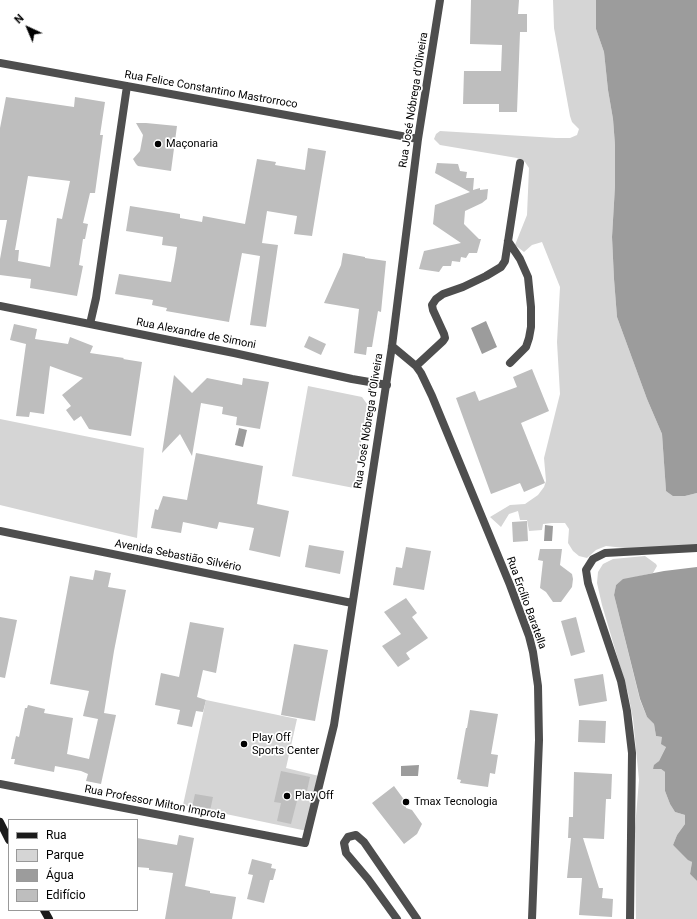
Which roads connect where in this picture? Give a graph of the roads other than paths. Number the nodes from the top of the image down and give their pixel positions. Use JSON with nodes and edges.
{"nodes":[{"id":1,"x":440,"y":0,"type":"edge"},
{"id":2,"x":0,"y":63,"type":"edge"},
{"id":3,"x":127,"y":86,"type":"junction"},
{"id":4,"x":418,"y":139,"type":"junction"},
{"id":5,"x":520,"y":163,"type":"dead end"},
{"id":6,"x":508,"y":241,"type":"junction"},
{"id":7,"x":0,"y":306,"type":"edge"},
{"id":8,"x":90,"y":324,"type":"junction"},
{"id":9,"x":392,"y":346,"type":"junction"},
{"id":10,"x":510,"y":363,"type":"dead end"},
{"id":11,"x":416,"y":366,"type":"junction"},
{"id":12,"x":387,"y":385,"type":"junction"},
{"id":13,"x":0,"y":531,"type":"edge"},
{"id":14,"x":697,"y":548,"type":"edge"},
{"id":15,"x":352,"y":603,"type":"junction"},
{"id":16,"x":0,"y":784,"type":"edge"},
{"id":17,"x":0,"y":822,"type":"edge"},
{"id":18,"x":8,"y":838,"type":"edge"},
{"id":19,"x":305,"y":844,"type":"joint"},
{"id":20,"x":397,"y":919,"type":"edge"},
{"id":21,"x":417,"y":919,"type":"edge"},
{"id":22,"x":532,"y":919,"type":"edge"},
{"id":23,"x":630,"y":919,"type":"edge"}],
"edges":[{"from":1,"to":4,"type":"street","name":"Rua José Nóbrega d'Oliveira"},
{"from":2,"to":3,"type":"street","name":"Rua Felice Constantino Mastrorroco"},
{"from":3,"to":4,"type":"street","name":"Rua Felice Constantino Mastrorroco"},
{"from":3,"to":8,"type":"street"},
{"from":4,"to":9,"type":"street","name":"Rua José Nóbrega d'Oliveira"},
{"from":5,"to":6,"type":"street"},
{"from":6,"to":10,"type":"street"},
{"from":6,"to":11,"type":"street"},
{"from":7,"to":8,"type":"street","name":"Rua Alexandre de Simoni"},
{"from":8,"to":12,"type":"street","name":"Rua Alexandre de Simoni"},
{"from":9,"to":11,"type":"street","name":"Rua Ercílio Baratella"},
{"from":9,"to":12,"type":"street","name":"Rua José Nóbrega d'Oliveira"},
{"from":11,"to":22,"type":"street","name":"Rua Ercílio Baratella"},
{"from":12,"to":15,"type":"street","name":"Rua José Nóbrega d'Oliveira"},
{"from":13,"to":15,"type":"street","name":"Avenida Sebastião Silvério"},
{"from":14,"to":23,"type":"street"},
{"from":15,"to":19,"type":"street","name":"Rua José Nóbrega d'Oliveira"},
{"from":16,"to":19,"type":"street","name":"Rua Professor Milton Improta"},
{"from":17,"to":18,"type":"street"},
{"from":20,"to":21,"type":"street"}]}
